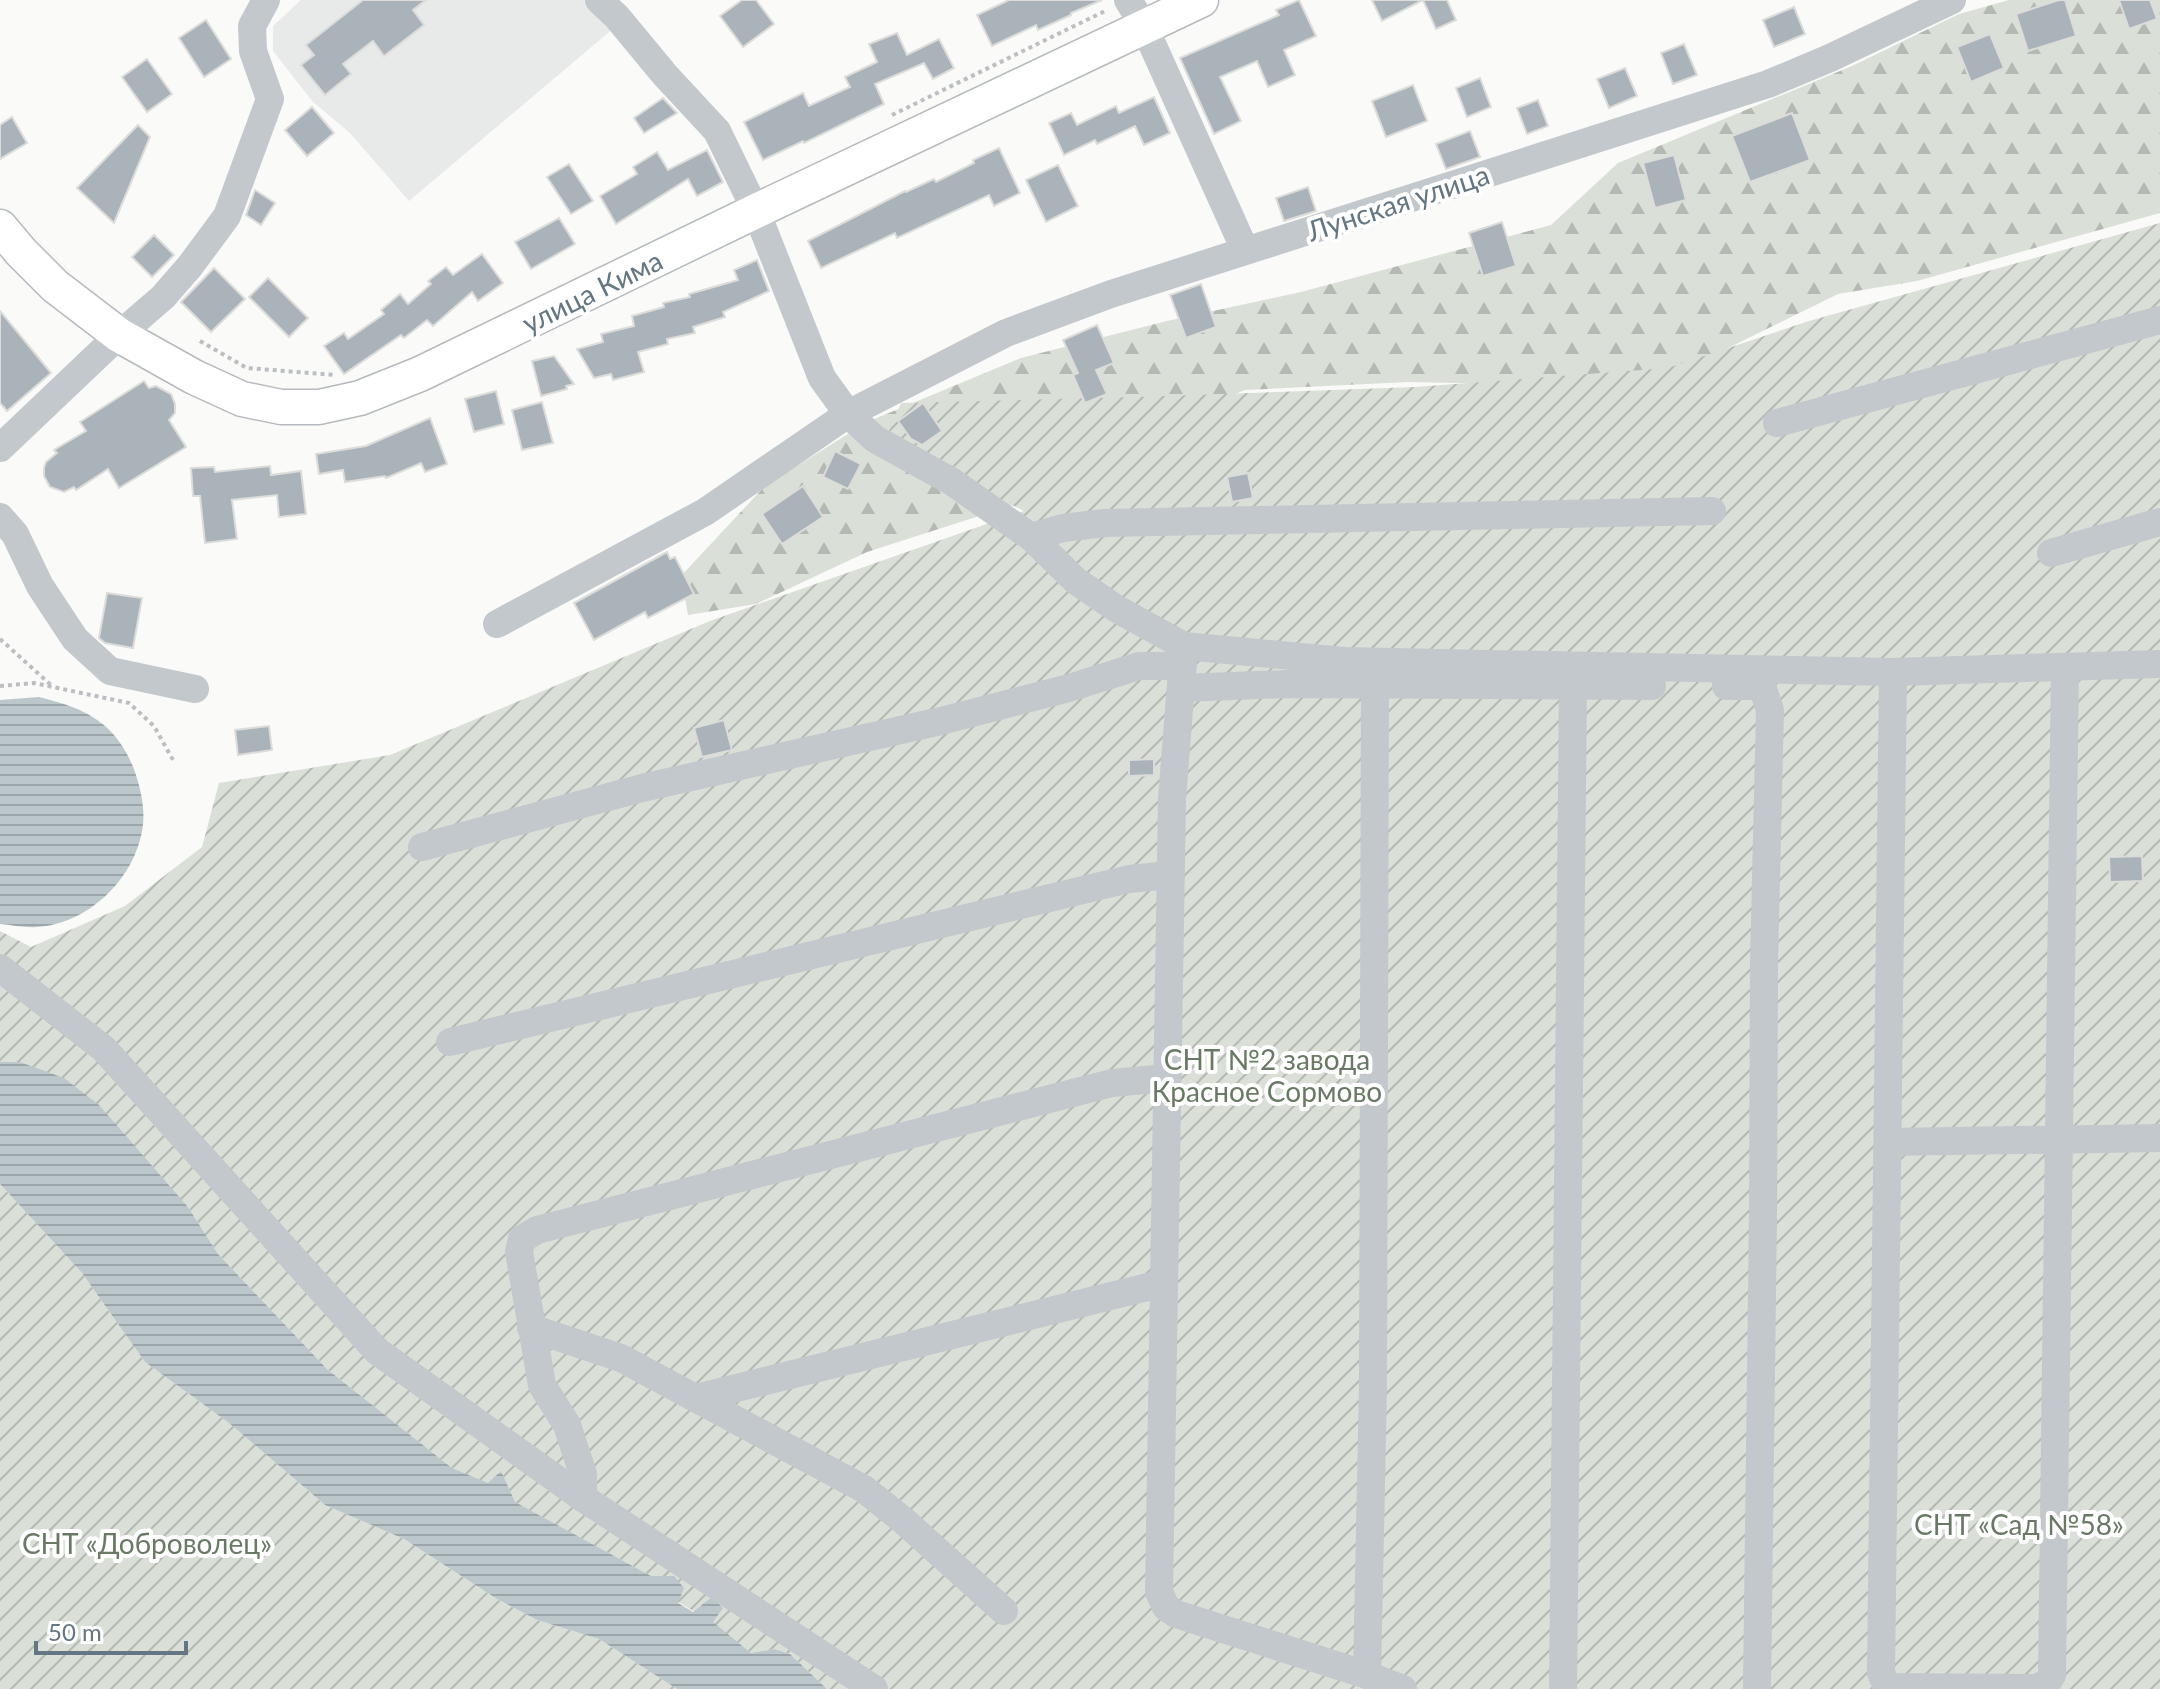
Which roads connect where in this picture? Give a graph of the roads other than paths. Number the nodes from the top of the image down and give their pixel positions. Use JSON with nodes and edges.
{"nodes":[{"id":1,"x":266,"y":0,"type":"edge"},
{"id":2,"x":599,"y":0,"type":"edge"},
{"id":3,"x":1201,"y":0,"type":"edge"},
{"id":4,"x":1952,"y":0,"type":"edge"},
{"id":5,"x":1128,"y":11,"type":"edge"},
{"id":6,"x":756,"y":211,"type":"junction"},
{"id":7,"x":0,"y":227,"type":"edge"},
{"id":8,"x":1245,"y":250,"type":"junction"},
{"id":9,"x":2160,"y":320,"type":"edge"},
{"id":10,"x":119,"y":335,"type":"junction"},
{"id":11,"x":848,"y":414,"type":"junction"},
{"id":12,"x":1777,"y":423,"type":"dead end"},
{"id":13,"x":0,"y":448,"type":"edge"},
{"id":14,"x":1712,"y":511,"type":"dead end"},
{"id":15,"x":0,"y":517,"type":"edge"},
{"id":16,"x":2160,"y":522,"type":"edge"},
{"id":17,"x":1031,"y":537,"type":"junction"},
{"id":18,"x":2051,"y":553,"type":"dead end"},
{"id":19,"x":497,"y":624,"type":"dead end"},
{"id":20,"x":2160,"y":664,"type":"edge"},
{"id":21,"x":1182,"y":667,"type":"junction"},
{"id":22,"x":2065,"y":667,"type":"junction"},
{"id":23,"x":1893,"y":672,"type":"junction"},
{"id":24,"x":1375,"y":685,"type":"junction"},
{"id":25,"x":1573,"y":686,"type":"junction"},
{"id":26,"x":195,"y":689,"type":"dead end"},
{"id":27,"x":422,"y":847,"type":"dead end"},
{"id":28,"x":1171,"y":875,"type":"junction"},
{"id":29,"x":0,"y":968,"type":"edge"},
{"id":30,"x":450,"y":1042,"type":"dead end"},
{"id":31,"x":1167,"y":1078,"type":"junction"},
{"id":32,"x":2160,"y":1138,"type":"edge"},
{"id":33,"x":2057,"y":1140,"type":"junction"},
{"id":34,"x":1888,"y":1142,"type":"junction"},
{"id":35,"x":1164,"y":1283,"type":"junction"},
{"id":36,"x":531,"y":1328,"type":"junction"},
{"id":37,"x":696,"y":1398,"type":"junction"},
{"id":38,"x":583,"y":1498,"type":"junction"},
{"id":39,"x":1004,"y":1611,"type":"dead end"},
{"id":40,"x":1367,"y":1675,"type":"junction"},
{"id":41,"x":874,"y":1689,"type":"edge"},
{"id":42,"x":1403,"y":1689,"type":"edge"},
{"id":43,"x":1563,"y":1689,"type":"edge"},
{"id":44,"x":1757,"y":1689,"type":"edge"}],
"edges":[{"from":1,"to":10,"type":"street"},
{"from":2,"to":6,"type":"street"},
{"from":3,"to":5,"type":"main road","name":"улица Кима"},
{"from":4,"to":8,"type":"street","name":"Лунская улица"},
{"from":5,"to":6,"type":"main road","name":"улица Кима"},
{"from":5,"to":8,"type":"street"},
{"from":6,"to":10,"type":"main road","name":"улица Кима"},
{"from":6,"to":11,"type":"street"},
{"from":7,"to":10,"type":"main road","name":"улица Кима"},
{"from":8,"to":11,"type":"street","name":"Лунская улица"},
{"from":9,"to":12,"type":"street"},
{"from":10,"to":13,"type":"street"},
{"from":11,"to":17,"type":"street"},
{"from":11,"to":19,"type":"street","name":"Лунская улица"},
{"from":14,"to":17,"type":"street"},
{"from":15,"to":26,"type":"street"},
{"from":16,"to":18,"type":"street"},
{"from":17,"to":21,"type":"street"},
{"from":20,"to":22,"type":"street"},
{"from":21,"to":23,"type":"street"},
{"from":21,"to":24,"type":"street"},
{"from":21,"to":27,"type":"street"},
{"from":21,"to":28,"type":"street"},
{"from":22,"to":23,"type":"street"},
{"from":22,"to":33,"type":"street"},
{"from":23,"to":34,"type":"street"},
{"from":24,"to":25,"type":"street"},
{"from":24,"to":40,"type":"street"},
{"from":25,"to":43,"type":"street"},
{"from":25,"to":44,"type":"street"},
{"from":28,"to":30,"type":"street"},
{"from":28,"to":31,"type":"street"},
{"from":29,"to":38,"type":"street"},
{"from":31,"to":35,"type":"street"},
{"from":31,"to":36,"type":"street"},
{"from":32,"to":33,"type":"street"},
{"from":33,"to":34,"type":"street"},
{"from":33,"to":34,"type":"street"},
{"from":35,"to":37,"type":"street"},
{"from":35,"to":40,"type":"street"},
{"from":36,"to":37,"type":"street"},
{"from":36,"to":38,"type":"street"},
{"from":37,"to":39,"type":"street"},
{"from":38,"to":41,"type":"street"},
{"from":40,"to":42,"type":"street"}]}
